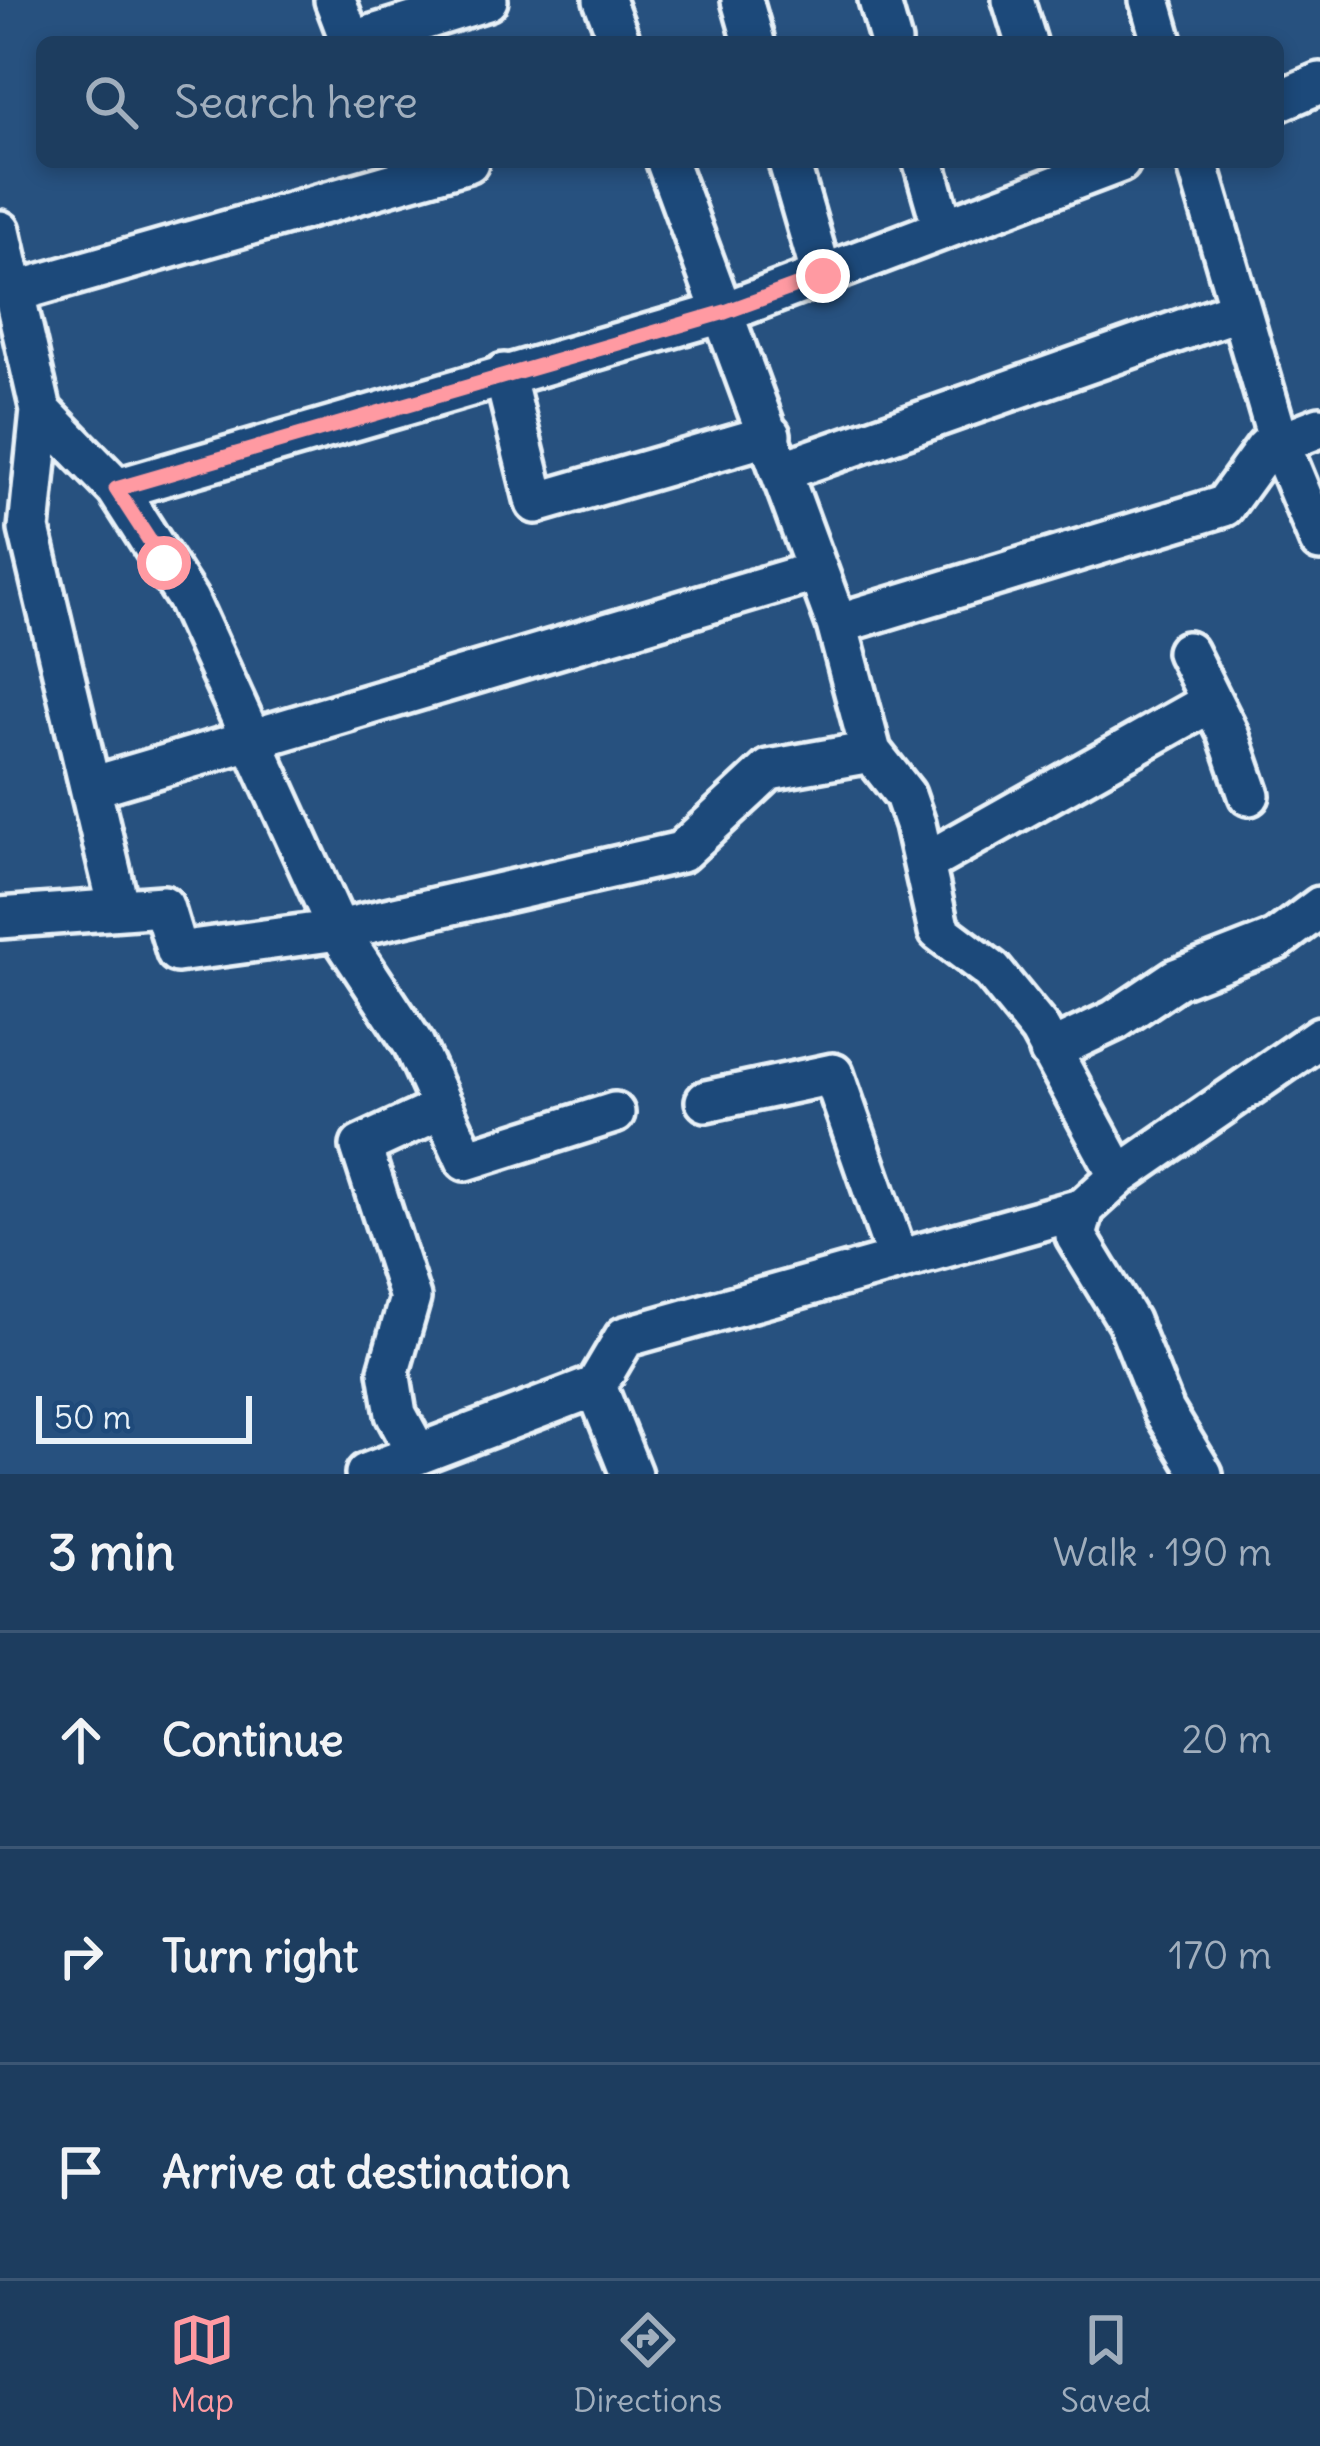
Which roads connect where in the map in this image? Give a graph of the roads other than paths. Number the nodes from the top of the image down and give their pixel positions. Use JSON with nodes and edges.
{"nodes":[{"id":1,"x":335,"y":0,"type":"edge"},
{"id":2,"x":487,"y":0,"type":"edge"},
{"id":3,"x":604,"y":0,"type":"edge"},
{"id":4,"x":742,"y":0,"type":"edge"},
{"id":5,"x":879,"y":0,"type":"edge"},
{"id":6,"x":1013,"y":0,"type":"edge"},
{"id":7,"x":1150,"y":0,"type":"edge"},
{"id":8,"x":349,"y":36,"type":"edge"},
{"id":9,"x":370,"y":36,"type":"edge"},
{"id":10,"x":618,"y":36,"type":"edge"},
{"id":11,"x":752,"y":36,"type":"edge"},
{"id":12,"x":889,"y":36,"type":"edge"},
{"id":13,"x":1024,"y":36,"type":"edge"},
{"id":14,"x":1160,"y":36,"type":"edge"},
{"id":15,"x":1320,"y":83,"type":"edge"},
{"id":16,"x":1284,"y":98,"type":"edge"},
{"id":17,"x":447,"y":168,"type":"edge"},
{"id":18,"x":669,"y":168,"type":"edge"},
{"id":19,"x":791,"y":168,"type":"edge"},
{"id":20,"x":926,"y":168,"type":"edge"},
{"id":21,"x":1199,"y":168,"type":"edge"},
{"id":22,"x":1066,"y":170,"type":"edge"},
{"id":23,"x":943,"y":228,"type":"junction"},
{"id":24,"x":0,"y":231,"type":"edge"},
{"id":25,"x":823,"y":276,"type":"junction"},
{"id":26,"x":18,"y":291,"type":"junction"},
{"id":27,"x":1238,"y":310,"type":"junction"},
{"id":28,"x":725,"y":312,"type":"junction"},
{"id":29,"x":15,"y":349,"type":"edge"},
{"id":30,"x":504,"y":374,"type":"junction"},
{"id":31,"x":41,"y":411,"type":"junction"},
{"id":32,"x":1320,"y":427,"type":"edge"},
{"id":33,"x":1279,"y":442,"type":"junction"},
{"id":34,"x":776,"y":453,"type":"junction"},
{"id":35,"x":116,"y":489,"type":"junction"},
{"id":36,"x":1320,"y":541,"type":"edge"},
{"id":37,"x":814,"y":572,"type":"junction"},
{"id":38,"x":837,"y":624,"type":"junction"},
{"id":39,"x":1187,"y":652,"type":"dead end"},
{"id":40,"x":1210,"y":702,"type":"junction"},
{"id":41,"x":252,"y":741,"type":"junction"},
{"id":42,"x":871,"y":752,"type":"junction"},
{"id":43,"x":92,"y":787,"type":"junction"},
{"id":44,"x":1250,"y":795,"type":"dead end"},
{"id":45,"x":925,"y":862,"type":"junction"},
{"id":46,"x":119,"y":908,"type":"junction"},
{"id":47,"x":1320,"y":908,"type":"edge"},
{"id":48,"x":0,"y":918,"type":"edge"},
{"id":49,"x":338,"y":930,"type":"junction"},
{"id":50,"x":1320,"y":1036,"type":"edge"},
{"id":51,"x":1050,"y":1051,"type":"junction"},
{"id":52,"x":706,"y":1101,"type":"dead end"},
{"id":53,"x":443,"y":1108,"type":"junction"},
{"id":54,"x":614,"y":1113,"type":"dead end"},
{"id":55,"x":1119,"y":1176,"type":"junction"},
{"id":56,"x":1084,"y":1208,"type":"junction"},
{"id":57,"x":898,"y":1260,"type":"junction"},
{"id":58,"x":596,"y":1387,"type":"junction"},
{"id":59,"x":417,"y":1453,"type":"junction"},
{"id":60,"x":1184,"y":1469,"type":"edge"},
{"id":61,"x":366,"y":1474,"type":"edge"},
{"id":62,"x":631,"y":1474,"type":"edge"}],
"edges":[{"from":1,"to":8,"type":"street"},
{"from":2,"to":9,"type":"street"},
{"from":3,"to":10,"type":"street"},
{"from":4,"to":11,"type":"street"},
{"from":5,"to":12,"type":"street"},
{"from":6,"to":13,"type":"street"},
{"from":7,"to":14,"type":"street"},
{"from":15,"to":16,"type":"street"},
{"from":17,"to":26,"type":"street"},
{"from":18,"to":28,"type":"street"},
{"from":19,"to":25,"type":"street"},
{"from":20,"to":23,"type":"street"},
{"from":21,"to":27,"type":"street"},
{"from":22,"to":23,"type":"street"},
{"from":23,"to":25,"type":"street"},
{"from":24,"to":26,"type":"street"},
{"from":25,"to":28,"type":"street"},
{"from":26,"to":29,"type":"street"},
{"from":27,"to":33,"type":"street"},
{"from":27,"to":34,"type":"street"},
{"from":28,"to":30,"type":"street"},
{"from":28,"to":34,"type":"street"},
{"from":29,"to":31,"type":"street"},
{"from":30,"to":34,"type":"street"},
{"from":30,"to":35,"type":"street"},
{"from":31,"to":35,"type":"street"},
{"from":31,"to":43,"type":"street"},
{"from":32,"to":33,"type":"street"},
{"from":33,"to":36,"type":"street"},
{"from":33,"to":38,"type":"street"},
{"from":34,"to":37,"type":"street"},
{"from":35,"to":41,"type":"street"},
{"from":37,"to":38,"type":"street"},
{"from":37,"to":41,"type":"street"},
{"from":38,"to":42,"type":"street"},
{"from":39,"to":40,"type":"street"},
{"from":40,"to":44,"type":"street"},
{"from":40,"to":45,"type":"street"},
{"from":41,"to":43,"type":"street"},
{"from":41,"to":49,"type":"street"},
{"from":42,"to":45,"type":"street"},
{"from":42,"to":49,"type":"street"},
{"from":43,"to":46,"type":"street"},
{"from":45,"to":51,"type":"street"},
{"from":46,"to":48,"type":"street"},
{"from":46,"to":49,"type":"street"},
{"from":47,"to":51,"type":"street"},
{"from":49,"to":53,"type":"street"},
{"from":50,"to":55,"type":"street"},
{"from":51,"to":55,"type":"street"},
{"from":52,"to":57,"type":"street"},
{"from":53,"to":54,"type":"street"},
{"from":53,"to":59,"type":"street"},
{"from":55,"to":56,"type":"street"},
{"from":56,"to":57,"type":"street"},
{"from":56,"to":60,"type":"street"},
{"from":57,"to":58,"type":"street"},
{"from":58,"to":59,"type":"street"},
{"from":58,"to":62,"type":"street"},
{"from":59,"to":61,"type":"street"}]}
